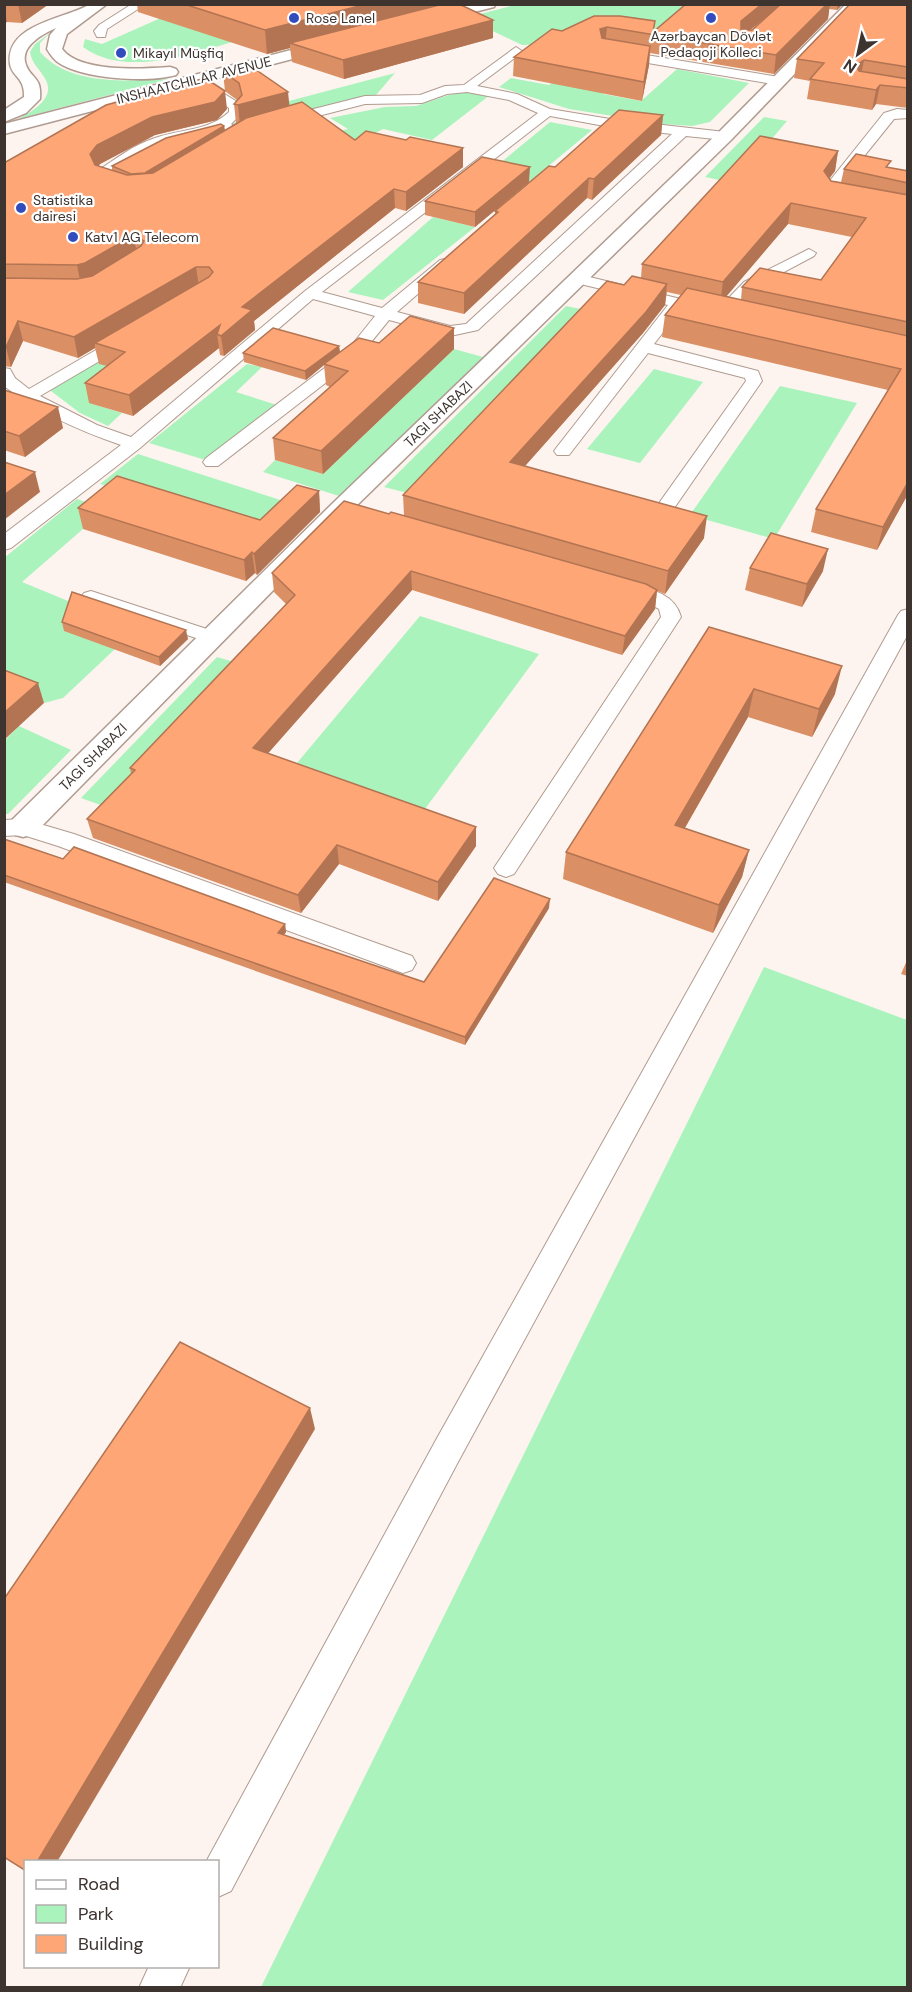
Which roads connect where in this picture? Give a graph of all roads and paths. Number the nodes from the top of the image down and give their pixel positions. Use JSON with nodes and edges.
{"nodes":[{"id":1,"x":98,"y":4,"type":"edge"},
{"id":2,"x":141,"y":4,"type":"edge"},
{"id":3,"x":436,"y":4,"type":"edge"},
{"id":4,"x":489,"y":4,"type":"edge"},
{"id":5,"x":843,"y":12,"type":"edge"},
{"id":6,"x":101,"y":35,"type":"dead end"},
{"id":7,"x":516,"y":51,"type":"dead end"},
{"id":8,"x":605,"y":52,"type":"edge"},
{"id":9,"x":196,"y":80,"type":"junction"},
{"id":10,"x":779,"y":81,"type":"junction"},
{"id":11,"x":467,"y":88,"type":"junction"},
{"id":12,"x":547,"y":112,"type":"junction"},
{"id":13,"x":908,"y":114,"type":"edge"},
{"id":14,"x":4,"y":117,"type":"edge"},
{"id":15,"x":610,"y":123,"type":"junction"},
{"id":16,"x":223,"y":124,"type":"junction"},
{"id":17,"x":265,"y":125,"type":"edge"},
{"id":18,"x":4,"y":129,"type":"edge"},
{"id":19,"x":682,"y":132,"type":"junction"},
{"id":20,"x":725,"y":136,"type":"junction"},
{"id":21,"x":592,"y":138,"type":"edge"},
{"id":22,"x":225,"y":142,"type":"edge"},
{"id":23,"x":142,"y":188,"type":"edge"},
{"id":24,"x":908,"y":211,"type":"edge"},
{"id":25,"x":457,"y":253,"type":"edge"},
{"id":26,"x":809,"y":253,"type":"dead end"},
{"id":27,"x":577,"y":279,"type":"junction"},
{"id":28,"x":310,"y":294,"type":"junction"},
{"id":29,"x":678,"y":303,"type":"junction"},
{"id":30,"x":723,"y":313,"type":"junction"},
{"id":31,"x":385,"y":314,"type":"junction"},
{"id":32,"x":746,"y":318,"type":"edge"},
{"id":33,"x":136,"y":333,"type":"edge"},
{"id":34,"x":645,"y":347,"type":"junction"},
{"id":35,"x":4,"y":373,"type":"edge"},
{"id":36,"x":28,"y":396,"type":"junction"},
{"id":37,"x":134,"y":444,"type":"junction"},
{"id":38,"x":563,"y":451,"type":"dead end"},
{"id":39,"x":212,"y":462,"type":"dead end"},
{"id":40,"x":341,"y":508,"type":"junction"},
{"id":41,"x":661,"y":513,"type":"edge"},
{"id":42,"x":364,"y":515,"type":"edge"},
{"id":43,"x":4,"y":544,"type":"edge"},
{"id":44,"x":606,"y":584,"type":"edge"},
{"id":45,"x":91,"y":597,"type":"edge"},
{"id":46,"x":908,"y":615,"type":"edge"},
{"id":47,"x":212,"y":637,"type":"junction"},
{"id":48,"x":14,"y":827,"type":"edge"},
{"id":49,"x":506,"y":868,"type":"dead end"},
{"id":50,"x":403,"y":963,"type":"dead end"},
{"id":51,"x":219,"y":1876,"type":"edge"},
{"id":52,"x":169,"y":1968,"type":"edge"},
{"id":53,"x":159,"y":1988,"type":"edge"}],
"edges":[{"from":1,"to":9,"type":"street","name":"INSHAATCHILAR AVENUE"},
{"from":1,"to":14,"type":"street"},
{"from":2,"to":6,"type":"lane"},
{"from":3,"to":4,"type":"street"},
{"from":5,"to":10,"type":"street","name":"TAGI SHABAZI"},
{"from":7,"to":11,"type":"lane"},
{"from":8,"to":10,"type":"lane"},
{"from":9,"to":16,"type":"lane"},
{"from":9,"to":18,"type":"street","name":"INSHAATCHILAR AVENUE"},
{"from":10,"to":20,"type":"street","name":"TAGI SHABAZI"},
{"from":11,"to":12,"type":"lane"},
{"from":11,"to":17,"type":"lane"},
{"from":12,"to":15,"type":"lane"},
{"from":12,"to":28,"type":"lane"},
{"from":13,"to":24,"type":"lane"},
{"from":15,"to":19,"type":"lane"},
{"from":15,"to":21,"type":"lane"},
{"from":16,"to":22,"type":"lane"},
{"from":16,"to":23,"type":"lane"},
{"from":19,"to":20,"type":"lane"},
{"from":19,"to":31,"type":"lane"},
{"from":20,"to":27,"type":"street","name":"TAGI SHABAZI"},
{"from":25,"to":31,"type":"lane"},
{"from":26,"to":30,"type":"lane"},
{"from":27,"to":29,"type":"lane"},
{"from":27,"to":40,"type":"street","name":"TAGI SHABAZI"},
{"from":28,"to":31,"type":"lane"},
{"from":28,"to":37,"type":"lane"},
{"from":29,"to":30,"type":"lane"},
{"from":29,"to":34,"type":"lane"},
{"from":30,"to":32,"type":"lane"},
{"from":31,"to":39,"type":"lane"},
{"from":33,"to":36,"type":"lane"},
{"from":34,"to":38,"type":"lane"},
{"from":34,"to":41,"type":"lane"},
{"from":35,"to":36,"type":"lane"},
{"from":36,"to":37,"type":"lane"},
{"from":37,"to":43,"type":"lane"},
{"from":40,"to":42,"type":"lane"},
{"from":40,"to":47,"type":"street","name":"TAGI SHABAZI"},
{"from":44,"to":49,"type":"lane"},
{"from":45,"to":47,"type":"lane"},
{"from":46,"to":51,"type":"lane"},
{"from":47,"to":48,"type":"street","name":"TAGI SHABAZI"},
{"from":48,"to":50,"type":"lane"},
{"from":52,"to":53,"type":"lane"}]}
